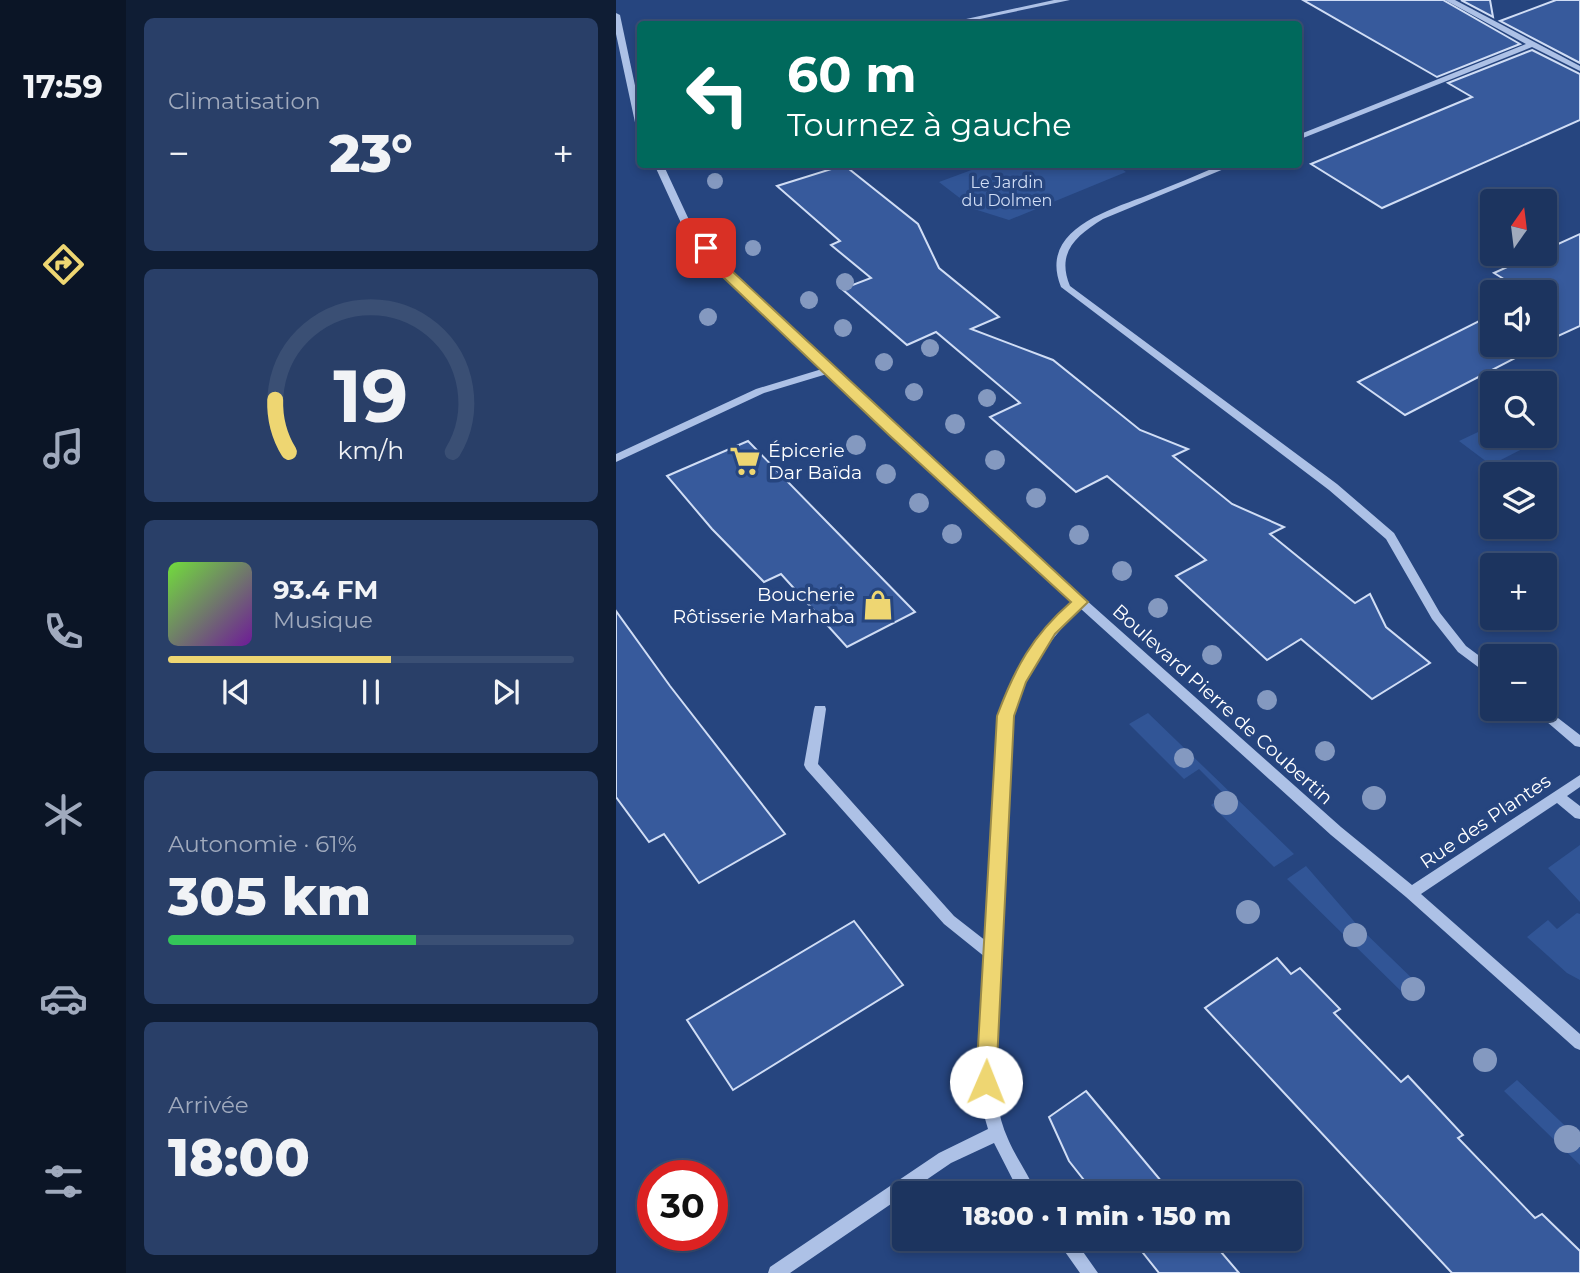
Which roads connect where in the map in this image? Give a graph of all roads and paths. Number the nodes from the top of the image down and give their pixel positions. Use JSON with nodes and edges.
{"nodes":[{"id":1,"x":1066,"y":0,"type":"edge"},
{"id":2,"x":1449,"y":0,"type":"edge"},
{"id":3,"x":616,"y":15,"type":"edge"},
{"id":4,"x":1485,"y":19,"type":"joint"},
{"id":5,"x":962,"y":21,"type":"edge"},
{"id":6,"x":1533,"y":44,"type":"junction"},
{"id":7,"x":1580,"y":69,"type":"edge"},
{"id":8,"x":637,"y":88,"type":"edge"},
{"id":9,"x":1302,"y":136,"type":"edge"},
{"id":10,"x":660,"y":168,"type":"edge"},
{"id":11,"x":1222,"y":168,"type":"edge"},
{"id":12,"x":830,"y":370,"type":"junction"},
{"id":13,"x":616,"y":458,"type":"edge"},
{"id":14,"x":1081,"y":602,"type":"junction"},
{"id":15,"x":1480,"y":663,"type":"edge"},
{"id":16,"x":820,"y":709,"type":"dead end"},
{"id":17,"x":1554,"y":721,"type":"edge"},
{"id":18,"x":1580,"y":741,"type":"edge"},
{"id":19,"x":1580,"y":780,"type":"edge"},
{"id":20,"x":1557,"y":795,"type":"junction"},
{"id":21,"x":1580,"y":814,"type":"edge"},
{"id":22,"x":1411,"y":893,"type":"junction"},
{"id":23,"x":992,"y":954,"type":"junction"},
{"id":24,"x":1580,"y":1043,"type":"edge"},
{"id":25,"x":995,"y":1134,"type":"junction"},
{"id":26,"x":1022,"y":1181,"type":"edge"},
{"id":27,"x":1073,"y":1251,"type":"edge"},
{"id":28,"x":776,"y":1273,"type":"edge"},
{"id":29,"x":1090,"y":1273,"type":"edge"}],
"edges":[{"from":1,"to":5,"type":"street"},
{"from":2,"to":4,"type":"street"},
{"from":3,"to":8,"type":"street"},
{"from":4,"to":6,"type":"street"},
{"from":6,"to":7,"type":"street"},
{"from":6,"to":9,"type":"street"},
{"from":10,"to":12,"type":"street","name":"Boulevard Pierre de Coubertin"},
{"from":11,"to":15,"type":"street"},
{"from":12,"to":13,"type":"street"},
{"from":12,"to":14,"type":"street","name":"Boulevard Pierre de Coubertin"},
{"from":14,"to":22,"type":"street","name":"Boulevard Pierre de Coubertin"},
{"from":14,"to":23,"type":"street"},
{"from":16,"to":23,"type":"street"},
{"from":17,"to":18,"type":"street"},
{"from":19,"to":20,"type":"street","name":"Rue des Plantes"},
{"from":20,"to":21,"type":"street"},
{"from":20,"to":22,"type":"street","name":"Rue des Plantes"},
{"from":22,"to":24,"type":"street","name":"Boulevard Pierre de Coubertin"},
{"from":23,"to":25,"type":"street"},
{"from":25,"to":26,"type":"street"},
{"from":25,"to":28,"type":"street"},
{"from":27,"to":29,"type":"street"}]}
